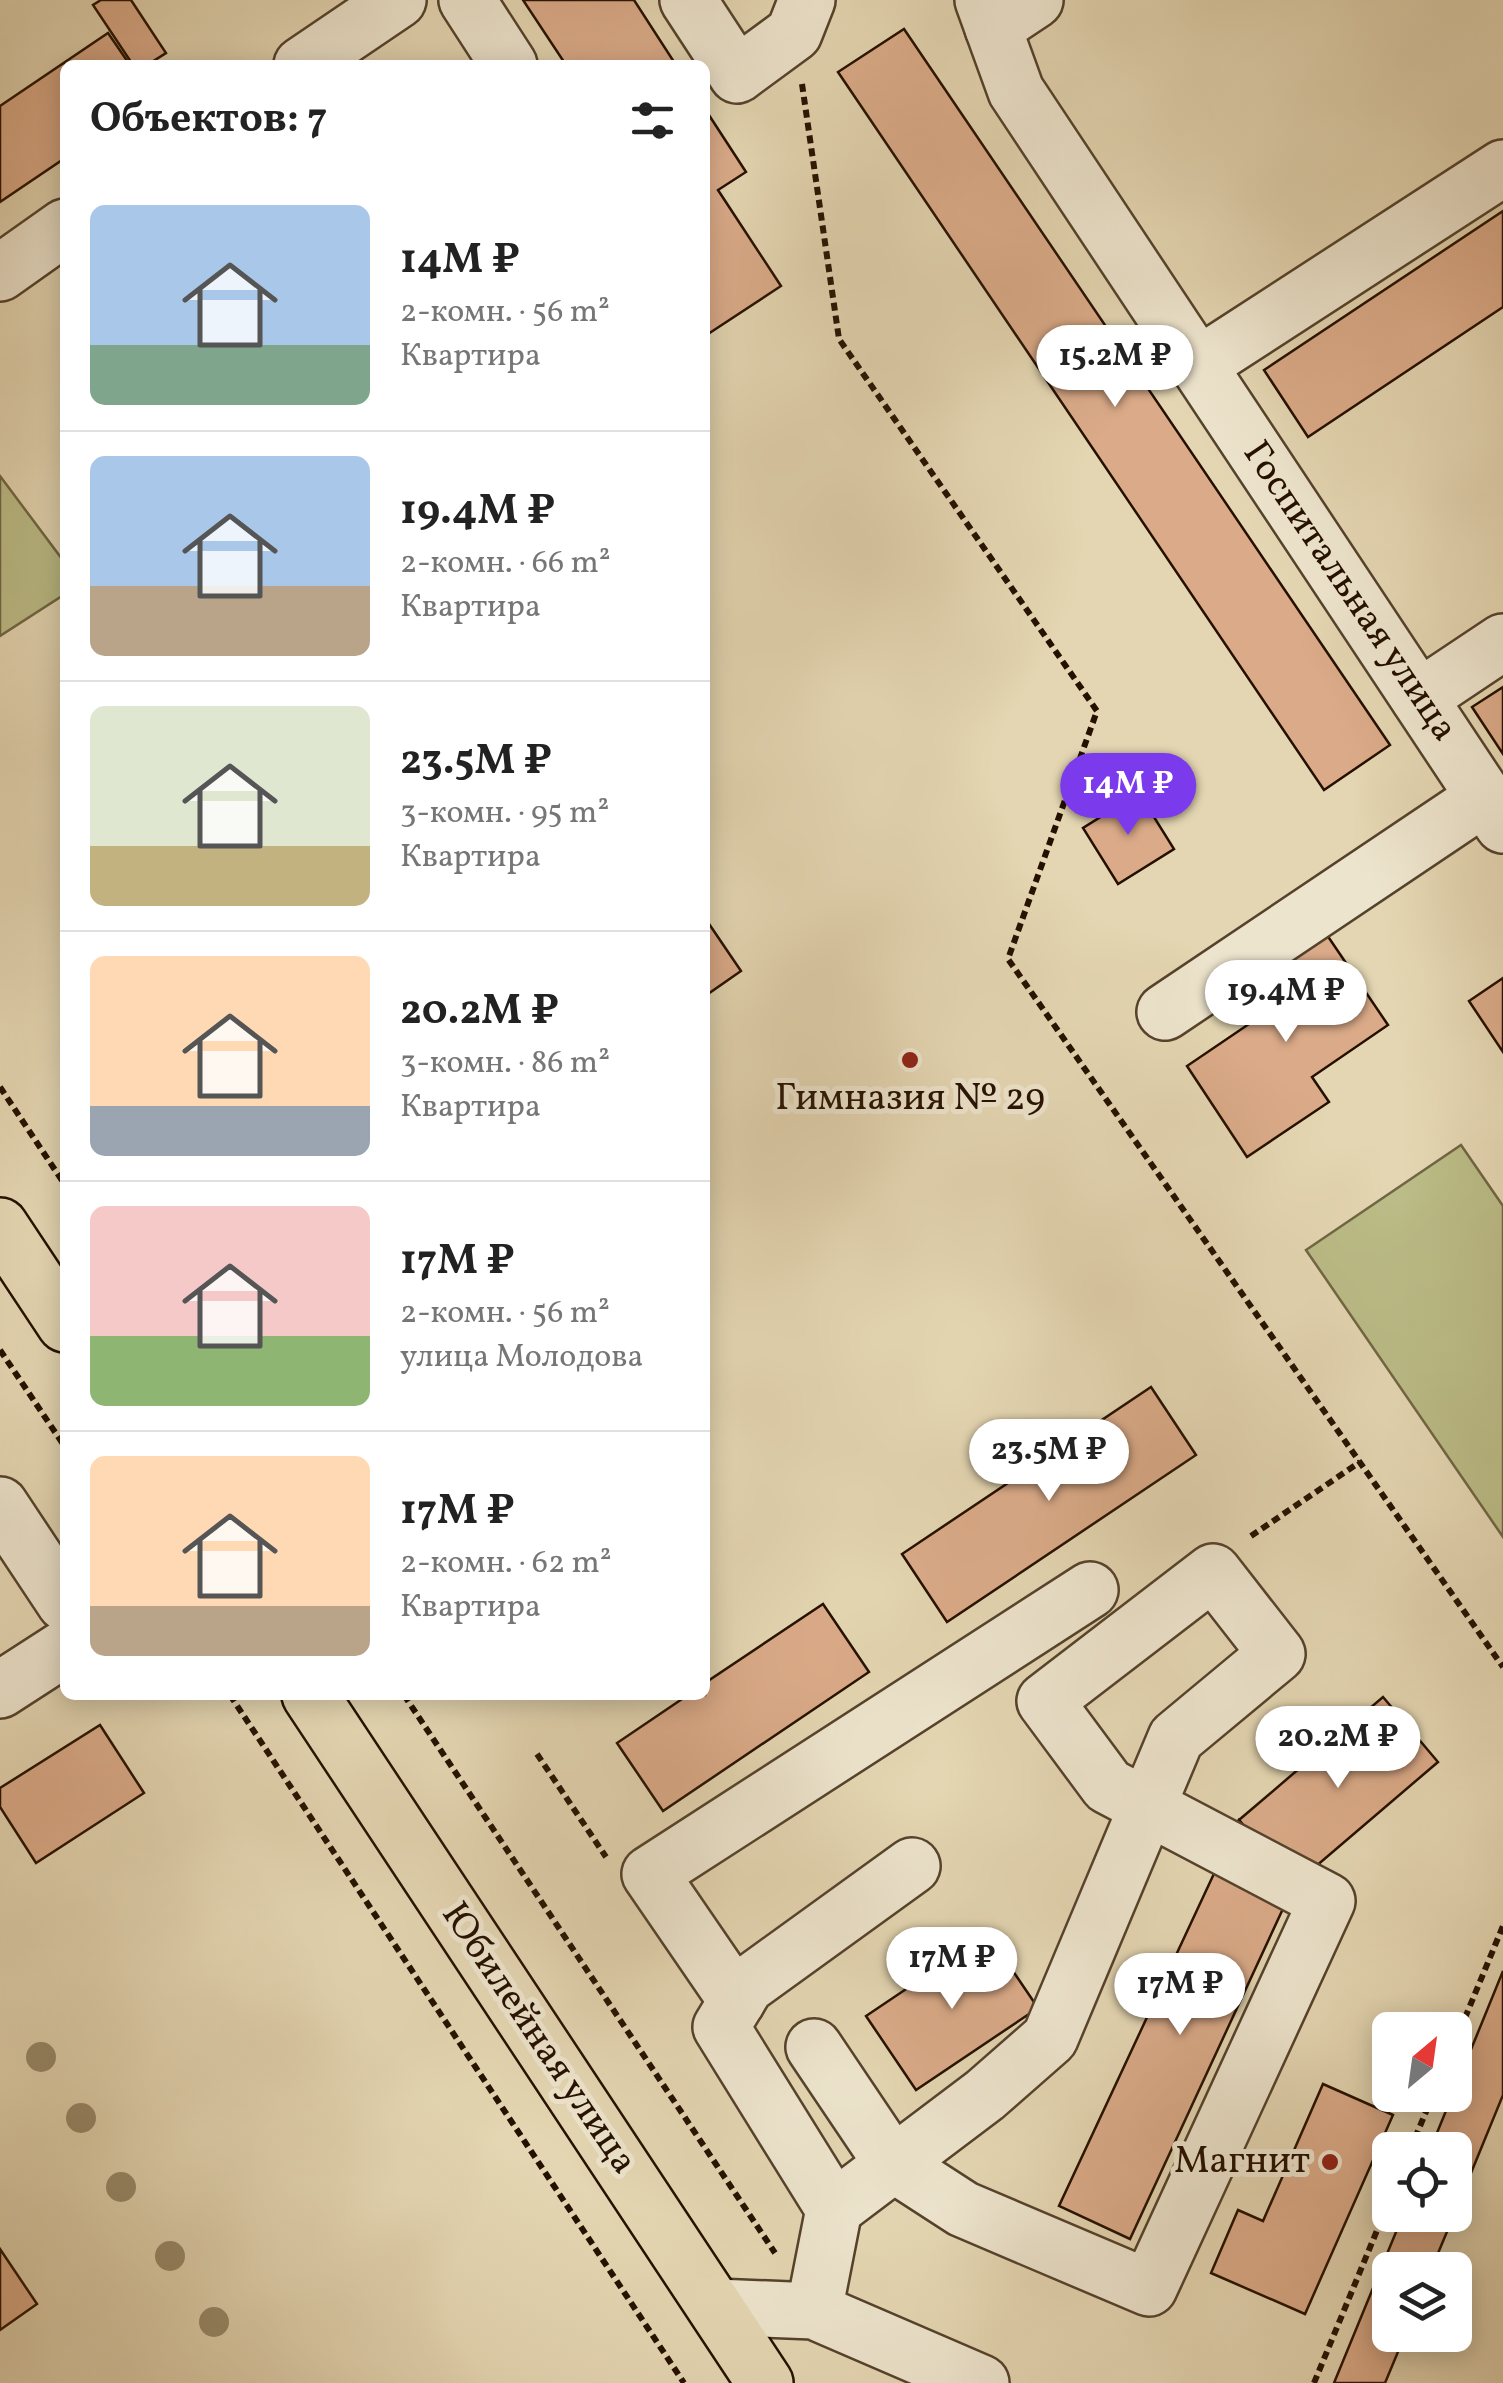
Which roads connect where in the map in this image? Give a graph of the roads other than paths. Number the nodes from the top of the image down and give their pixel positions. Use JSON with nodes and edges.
{"nodes":[{"id":1,"x":398,"y":0,"type":"edge"},
{"id":2,"x":467,"y":0,"type":"edge"},
{"id":3,"x":688,"y":0,"type":"edge"},
{"id":4,"x":1003,"y":9,"type":"edge"},
{"id":5,"x":800,"y":17,"type":"edge"},
{"id":6,"x":309,"y":60,"type":"edge"},
{"id":7,"x":506,"y":60,"type":"edge"},
{"id":8,"x":1503,"y":168,"type":"edge"},
{"id":9,"x":60,"y":231,"type":"edge"},
{"id":10,"x":0,"y":273,"type":"edge"},
{"id":11,"x":1199,"y":365,"type":"junction"},
{"id":12,"x":1503,"y":642,"type":"edge"},
{"id":13,"x":1420,"y":698,"type":"junction"},
{"id":14,"x":1494,"y":811,"type":"edge"},
{"id":15,"x":1166,"y":1012,"type":"dead end"},
{"id":16,"x":0,"y":1226,"type":"edge"},
{"id":17,"x":60,"y":1316,"type":"edge"},
{"id":18,"x":0,"y":1505,"type":"edge"},
{"id":19,"x":1090,"y":1590,"type":"dead end"},
{"id":20,"x":60,"y":1596,"type":"edge"},
{"id":21,"x":60,"y":1651,"type":"edge"},
{"id":22,"x":0,"y":1690,"type":"edge"},
{"id":23,"x":313,"y":1700,"type":"edge"},
{"id":24,"x":912,"y":1866,"type":"dead end"},
{"id":25,"x":737,"y":2001,"type":"junction"},
{"id":26,"x":814,"y":2047,"type":"dead end"},
{"id":27,"x":892,"y":2163,"type":"junction"},
{"id":28,"x":834,"y":2208,"type":"junction"},
{"id":29,"x":716,"y":2307,"type":"junction"},
{"id":30,"x":814,"y":2311,"type":"junction"},
{"id":31,"x":766,"y":2383,"type":"edge"},
{"id":32,"x":982,"y":2383,"type":"edge"}],
"edges":[{"from":1,"to":6,"type":"street"},
{"from":2,"to":7,"type":"street"},
{"from":3,"to":5,"type":"street"},
{"from":4,"to":11,"type":"street","name":"Госпитальная улица"},
{"from":8,"to":11,"type":"street"},
{"from":9,"to":10,"type":"street"},
{"from":11,"to":13,"type":"street","name":"Госпитальная улица"},
{"from":12,"to":13,"type":"street"},
{"from":13,"to":14,"type":"street","name":"Госпитальная улица"},
{"from":14,"to":15,"type":"street"},
{"from":16,"to":17,"type":"main road"},
{"from":18,"to":20,"type":"street"},
{"from":19,"to":25,"type":"street"},
{"from":21,"to":22,"type":"street"},
{"from":23,"to":29,"type":"main road","name":"Юбилейная улица"},
{"from":24,"to":25,"type":"street"},
{"from":25,"to":28,"type":"street"},
{"from":26,"to":27,"type":"street"},
{"from":27,"to":27,"type":"street"},
{"from":27,"to":28,"type":"street"},
{"from":28,"to":30,"type":"street"},
{"from":29,"to":30,"type":"street"},
{"from":29,"to":31,"type":"main road","name":"Юбилейная улица"},
{"from":30,"to":32,"type":"street"}]}
